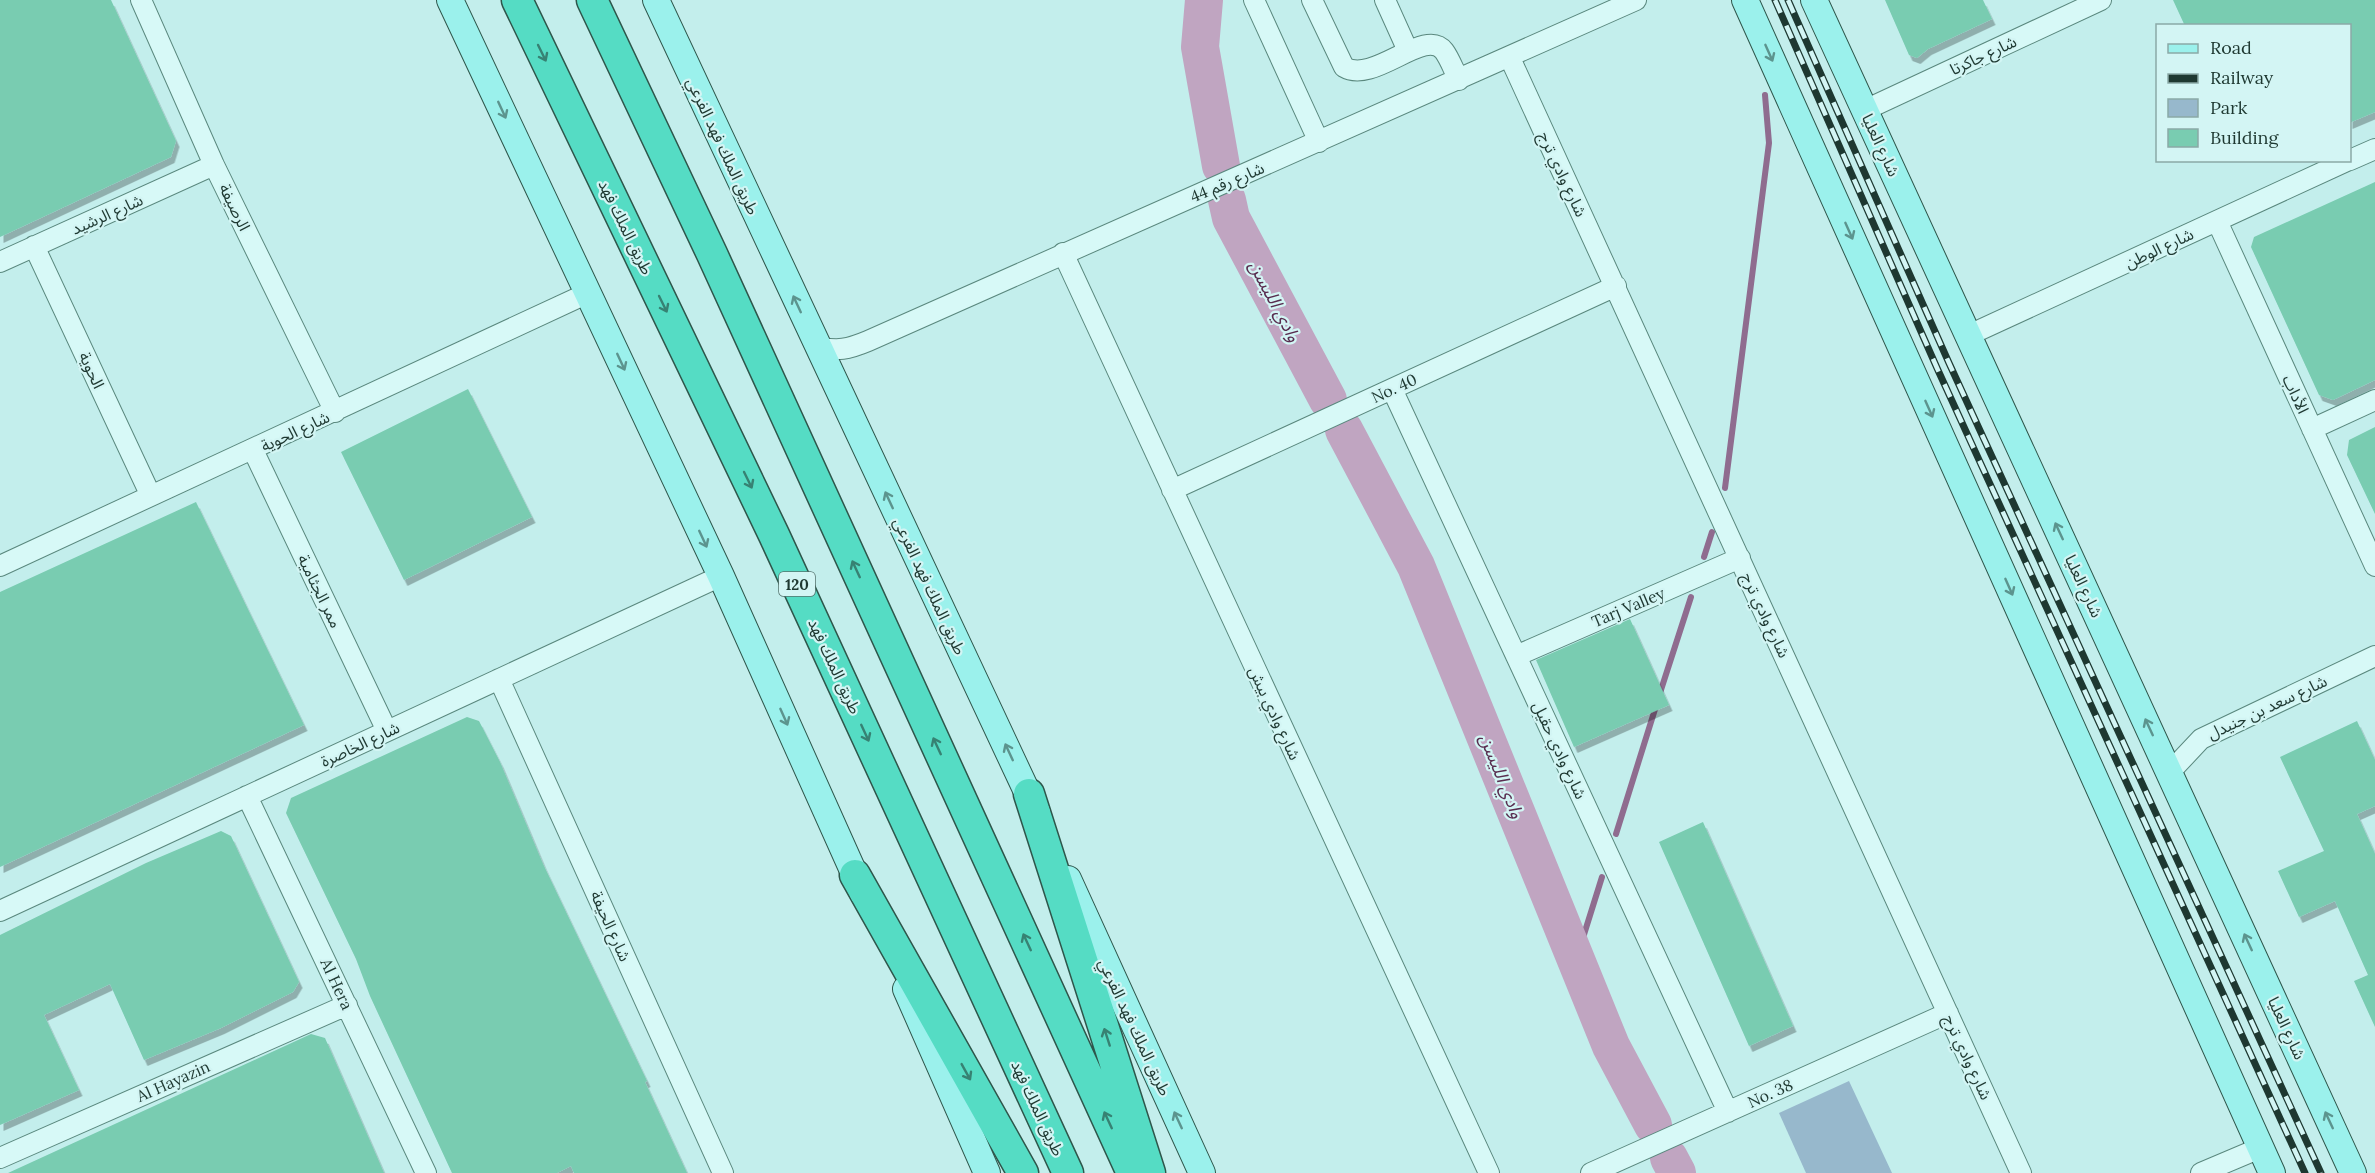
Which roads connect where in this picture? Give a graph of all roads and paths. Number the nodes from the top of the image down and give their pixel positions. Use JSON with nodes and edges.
{"nodes":[{"id":1,"x":141,"y":0,"type":"edge"},
{"id":2,"x":450,"y":0,"type":"edge"},
{"id":3,"x":517,"y":0,"type":"edge"},
{"id":4,"x":592,"y":0,"type":"edge"},
{"id":5,"x":656,"y":0,"type":"edge"},
{"id":6,"x":1254,"y":0,"type":"edge"},
{"id":7,"x":1312,"y":0,"type":"edge"},
{"id":8,"x":1385,"y":0,"type":"edge"},
{"id":9,"x":1636,"y":0,"type":"edge"},
{"id":10,"x":1745,"y":0,"type":"edge"},
{"id":11,"x":1814,"y":0,"type":"edge"},
{"id":12,"x":2101,"y":0,"type":"edge"},
{"id":13,"x":1408,"y":51,"type":"junction"},
{"id":14,"x":1510,"y":58,"type":"junction"},
{"id":15,"x":1459,"y":80,"type":"junction"},
{"id":16,"x":1865,"y":110,"type":"junction"},
{"id":17,"x":1319,"y":142,"type":"junction"},
{"id":18,"x":2375,"y":149,"type":"edge"},
{"id":19,"x":2351,"y":159,"type":"edge"},
{"id":20,"x":2345,"y":162,"type":"edge"},
{"id":21,"x":214,"y":165,"type":"junction"},
{"id":22,"x":2217,"y":221,"type":"junction"},
{"id":23,"x":34,"y":246,"type":"junction"},
{"id":24,"x":1064,"y":253,"type":"junction"},
{"id":25,"x":0,"y":262,"type":"edge"},
{"id":26,"x":1616,"y":286,"type":"junction"},
{"id":27,"x":588,"y":293,"type":"junction"},
{"id":28,"x":1969,"y":335,"type":"junction"},
{"id":29,"x":816,"y":346,"type":"junction"},
{"id":30,"x":1392,"y":389,"type":"junction"},
{"id":31,"x":2375,"y":400,"type":"edge"},
{"id":32,"x":335,"y":412,"type":"junction"},
{"id":33,"x":2312,"y":429,"type":"junction"},
{"id":34,"x":253,"y":450,"type":"junction"},
{"id":35,"x":1172,"y":490,"type":"junction"},
{"id":36,"x":150,"y":494,"type":"junction"},
{"id":37,"x":1740,"y":558,"type":"junction"},
{"id":38,"x":0,"y":566,"type":"edge"},
{"id":39,"x":2375,"y":566,"type":"edge"},
{"id":40,"x":721,"y":576,"type":"junction"},
{"id":41,"x":1516,"y":656,"type":"junction"},
{"id":42,"x":2375,"y":656,"type":"edge"},
{"id":43,"x":499,"y":679,"type":"junction"},
{"id":44,"x":387,"y":731,"type":"junction"},
{"id":45,"x":2170,"y":772,"type":"junction"},
{"id":46,"x":1029,"y":794,"type":"junction"},
{"id":47,"x":248,"y":796,"type":"junction"},
{"id":48,"x":855,"y":875,"type":"junction"},
{"id":49,"x":0,"y":911,"type":"edge"},
{"id":50,"x":346,"y":1005,"type":"junction"},
{"id":51,"x":1948,"y":1013,"type":"junction"},
{"id":52,"x":1728,"y":1112,"type":"junction"},
{"id":53,"x":2260,"y":1148,"type":"junction"},
{"id":54,"x":0,"y":1158,"type":"edge"},
{"id":55,"x":426,"y":1173,"type":"edge"},
{"id":56,"x":723,"y":1173,"type":"edge"},
{"id":57,"x":987,"y":1173,"type":"edge"},
{"id":58,"x":1023,"y":1173,"type":"edge"},
{"id":59,"x":1068,"y":1173,"type":"edge"},
{"id":60,"x":1132,"y":1173,"type":"edge"},
{"id":61,"x":1150,"y":1173,"type":"edge"},
{"id":62,"x":1202,"y":1173,"type":"edge"},
{"id":63,"x":1489,"y":1173,"type":"edge"},
{"id":64,"x":1591,"y":1173,"type":"edge"},
{"id":65,"x":2021,"y":1173,"type":"edge"},
{"id":66,"x":2201,"y":1173,"type":"edge"},
{"id":67,"x":2272,"y":1173,"type":"edge"},
{"id":68,"x":2354,"y":1173,"type":"edge"}],
"edges":[{"from":1,"to":21,"type":"street","name":"الرصيفة"},
{"from":2,"to":27,"type":"main road","one_way":true},
{"from":3,"to":59,"type":"highway","name":"طريق الملك فهد","number":"120","one_way":true},
{"from":60,"to":4,"type":"highway","one_way":true},
{"from":29,"to":5,"type":"main road","name":"طريق الملك فهد الفرعي","one_way":true},
{"from":6,"to":17,"type":"street"},
{"from":7,"to":13,"type":"street"},
{"from":8,"to":13,"type":"street"},
{"from":9,"to":14,"type":"street","name":"شارع رقم 44"},
{"from":10,"to":53,"type":"main road","one_way":true},
{"from":11,"to":16,"type":"main road","name":"شارع العليا"},
{"from":12,"to":16,"type":"street","name":"شارع جاكرتا"},
{"from":13,"to":15,"type":"street"},
{"from":14,"to":15,"type":"street","name":"شارع رقم 44"},
{"from":14,"to":26,"type":"street","name":"شارع وادي ترج"},
{"from":15,"to":17,"type":"street","name":"شارع رقم 44"},
{"from":16,"to":28,"type":"main road","name":"شارع العليا"},
{"from":17,"to":24,"type":"street","name":"شارع رقم 44"},
{"from":18,"to":19,"type":"street","name":"شارع الوطن"},
{"from":20,"to":22,"type":"street","name":"شارع الوطن"},
{"from":21,"to":23,"type":"street","name":"شارع الرشيد"},
{"from":21,"to":32,"type":"street","name":"الرصيفة"},
{"from":22,"to":28,"type":"street","name":"شارع الوطن"},
{"from":22,"to":33,"type":"street","name":"الأداب"},
{"from":23,"to":25,"type":"street","name":"شارع الرشيد"},
{"from":23,"to":36,"type":"street","name":"الحوية"},
{"from":24,"to":29,"type":"street","name":"شارع رقم 44"},
{"from":24,"to":35,"type":"street","name":"شارع وادي بيش"},
{"from":26,"to":30,"type":"street","name":"No. 40"},
{"from":26,"to":37,"type":"street","name":"شارع وادي ترج"},
{"from":27,"to":32,"type":"street","name":"شارع الحوية"},
{"from":27,"to":40,"type":"main road","one_way":true},
{"from":45,"to":28,"type":"main road","name":"شارع العليا","one_way":true},
{"from":46,"to":29,"type":"main road","name":"طريق الملك فهد الفرعي","one_way":true},
{"from":30,"to":35,"type":"street","name":"No. 40"},
{"from":30,"to":41,"type":"street","name":"شارع وادي حقيل"},
{"from":31,"to":33,"type":"street"},
{"from":32,"to":34,"type":"street","name":"شارع الحوية"},
{"from":33,"to":39,"type":"street","name":"الأداب"},
{"from":34,"to":36,"type":"street","name":"شارع الحوية"},
{"from":34,"to":44,"type":"street","name":"ممر الجثامية"},
{"from":35,"to":63,"type":"street","name":"شارع وادي بيش"},
{"from":36,"to":38,"type":"street","name":"شارع الحوية"},
{"from":37,"to":41,"type":"street","name":"Tarj Valley"},
{"from":37,"to":51,"type":"street","name":"شارع وادي ترج"},
{"from":40,"to":43,"type":"street","name":"شارع الخاصرة"},
{"from":40,"to":48,"type":"main road","one_way":true},
{"from":41,"to":52,"type":"street","name":"شارع وادي حقيل"},
{"from":42,"to":45,"type":"street","name":"شارع سعد بن جنيدل"},
{"from":43,"to":44,"type":"street","name":"شارع الخاصرة"},
{"from":43,"to":56,"type":"street","name":"شارع الحيفة"},
{"from":44,"to":47,"type":"street","name":"شارع الخاصرة"},
{"from":68,"to":45,"type":"main road","name":"شارع العليا","one_way":true},
{"from":61,"to":46,"type":"highway","one_way":true},
{"from":62,"to":46,"type":"main road","name":"طريق الملك فهد الفرعي","one_way":true},
{"from":47,"to":49,"type":"street","name":"شارع الخاصرة"},
{"from":47,"to":50,"type":"street","name":"Al Hera"},
{"from":48,"to":57,"type":"main road"},
{"from":48,"to":58,"type":"highway","one_way":true},
{"from":50,"to":54,"type":"street","name":"Al Hayazin"},
{"from":50,"to":55,"type":"street","name":"Al Hera"},
{"from":51,"to":52,"type":"street","name":"No. 38"},
{"from":51,"to":65,"type":"street","name":"شارع وادي ترج"},
{"from":52,"to":64,"type":"street","name":"No. 38"},
{"from":53,"to":66,"type":"street"},
{"from":53,"to":67,"type":"main road"}]}
